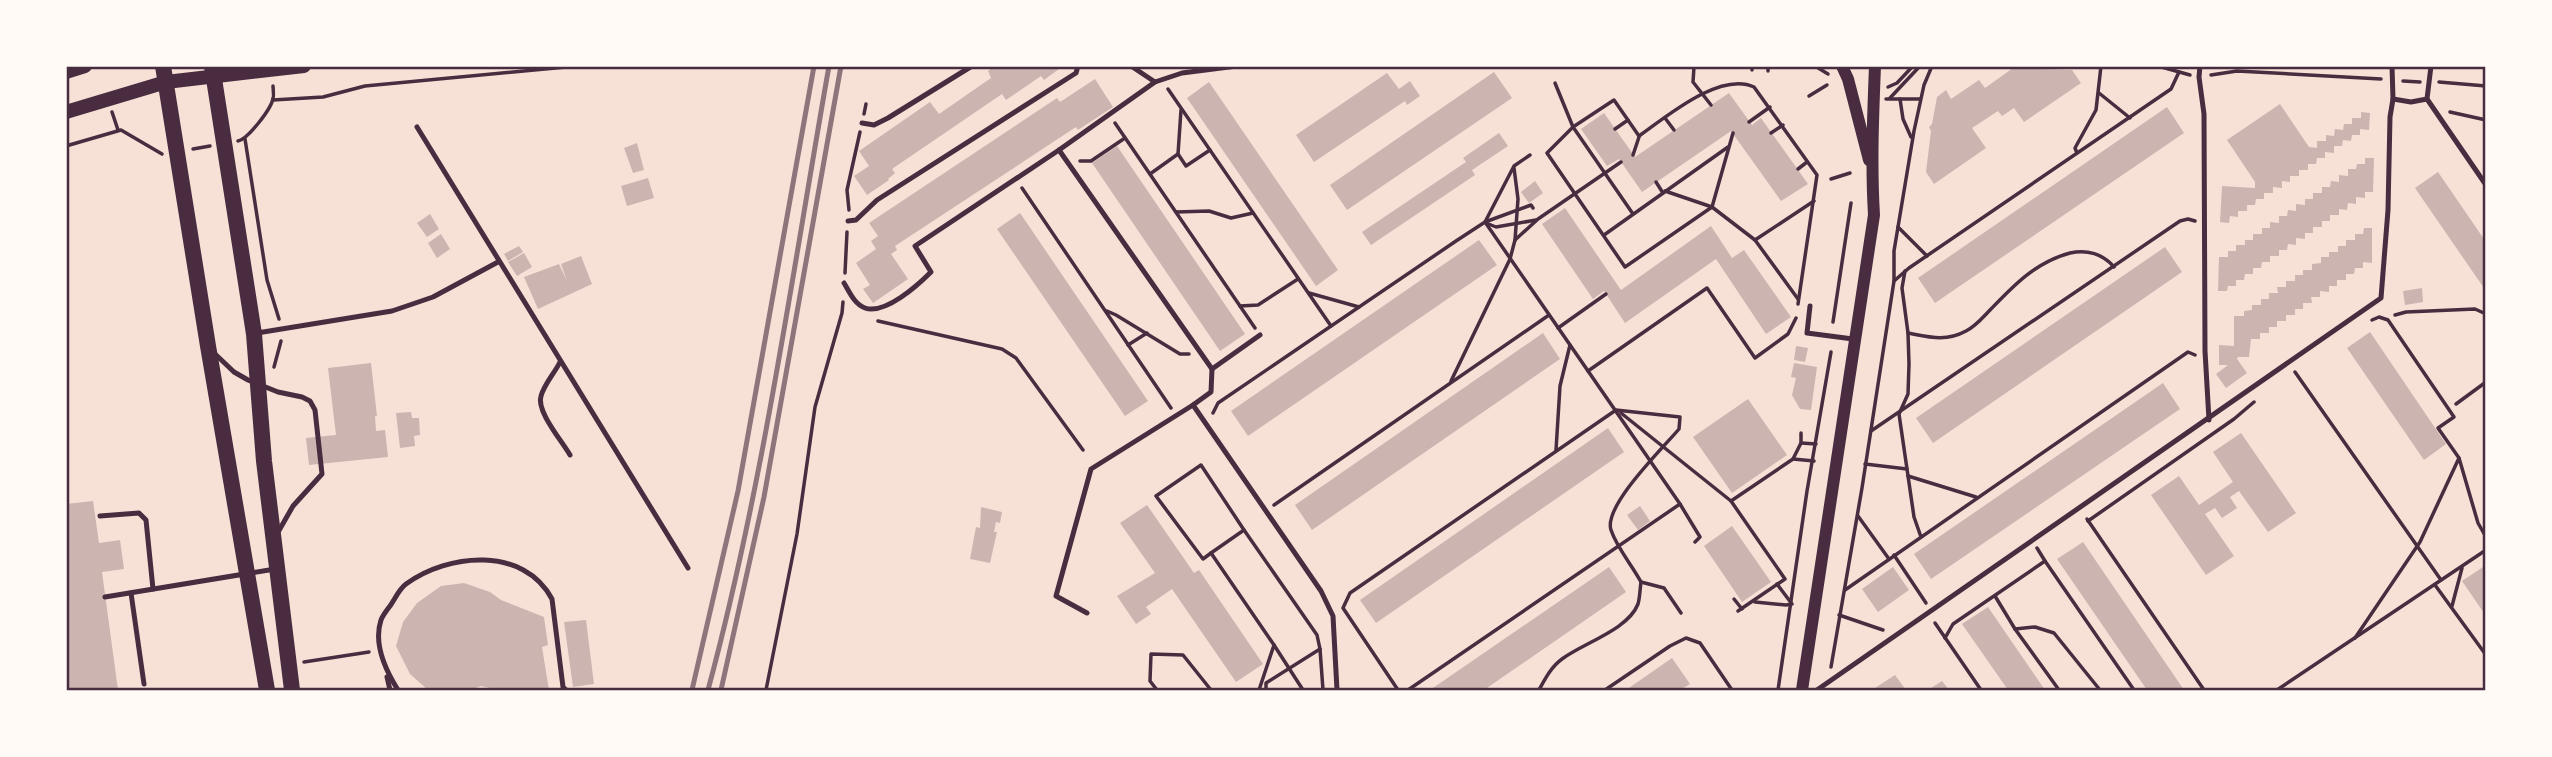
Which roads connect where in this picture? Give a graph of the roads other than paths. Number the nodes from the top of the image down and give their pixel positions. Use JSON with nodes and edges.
{"nodes":[{"id":1,"x":85,"y":66,"type":"edge"},
{"id":2,"x":303,"y":66,"type":"edge"},
{"id":3,"x":972,"y":66,"type":"edge"},
{"id":4,"x":1079,"y":66,"type":"edge"},
{"id":5,"x":1131,"y":66,"type":"edge"},
{"id":6,"x":1237,"y":66,"type":"edge"},
{"id":7,"x":1842,"y":66,"type":"edge"},
{"id":8,"x":1875,"y":66,"type":"edge"},
{"id":9,"x":2200,"y":66,"type":"edge"},
{"id":10,"x":2392,"y":66,"type":"edge"},
{"id":11,"x":2431,"y":66,"type":"edge"},
{"id":12,"x":213,"y":71,"type":"edge"},
{"id":13,"x":66,"y":72,"type":"edge"},
{"id":14,"x":164,"y":74,"type":"edge"},
{"id":15,"x":1155,"y":82,"type":"junction"},
{"id":16,"x":2393,"y":99,"type":"junction"},
{"id":17,"x":2427,"y":99,"type":"junction"},
{"id":18,"x":66,"y":112,"type":"edge"},
{"id":19,"x":862,"y":123,"type":"road end"},
{"id":20,"x":417,"y":127,"type":"dead end"},
{"id":21,"x":1059,"y":150,"type":"junction"},
{"id":22,"x":1871,"y":167,"type":"junction"},
{"id":23,"x":2486,"y":185,"type":"edge"},
{"id":24,"x":848,"y":221,"type":"road end"},
{"id":25,"x":499,"y":262,"type":"junction"},
{"id":26,"x":844,"y":282,"type":"road end"},
{"id":27,"x":1810,"y":306,"type":"dead end"},
{"id":28,"x":254,"y":334,"type":"junction"},
{"id":29,"x":1260,"y":335,"type":"road end"},
{"id":30,"x":1856,"y":340,"type":"junction"},
{"id":31,"x":208,"y":346,"type":"junction"},
{"id":32,"x":560,"y":362,"type":"junction"},
{"id":33,"x":1212,"y":369,"type":"junction"},
{"id":34,"x":264,"y":386,"type":"junction"},
{"id":35,"x":1193,"y":405,"type":"junction"},
{"id":36,"x":2209,"y":420,"type":"junction"},
{"id":37,"x":570,"y":455,"type":"dead end"},
{"id":38,"x":100,"y":516,"type":"dead end"},
{"id":39,"x":274,"y":540,"type":"junction"},
{"id":40,"x":688,"y":568,"type":"dead end"},
{"id":41,"x":278,"y":569,"type":"junction"},
{"id":42,"x":248,"y":573,"type":"junction"},
{"id":43,"x":153,"y":589,"type":"junction"},
{"id":44,"x":131,"y":593,"type":"junction"},
{"id":45,"x":105,"y":597,"type":"dead end"},
{"id":46,"x":1087,"y":613,"type":"dead end"},
{"id":47,"x":385,"y":670,"type":"junction"},
{"id":48,"x":144,"y":684,"type":"dead end"},
{"id":49,"x":1805,"y":690,"type":"edge"},
{"id":50,"x":267,"y":691,"type":"edge"},
{"id":51,"x":292,"y":691,"type":"edge"},
{"id":52,"x":390,"y":691,"type":"edge"},
{"id":53,"x":398,"y":691,"type":"edge"},
{"id":54,"x":566,"y":691,"type":"edge"},
{"id":55,"x":1337,"y":691,"type":"edge"},
{"id":56,"x":1817,"y":691,"type":"edge"}],
"edges":[{"from":1,"to":13,"type":"main road"},
{"from":2,"to":12,"type":"main road"},
{"from":3,"to":19,"type":"lane"},
{"from":4,"to":24,"type":"lane"},
{"from":5,"to":15,"type":"lane"},
{"from":6,"to":15,"type":"lane"},
{"from":7,"to":22,"type":"street"},
{"from":8,"to":22,"type":"street"},
{"from":9,"to":36,"type":"lane"},
{"from":10,"to":16,"type":"lane"},
{"from":11,"to":17,"type":"lane"},
{"from":12,"to":14,"type":"main road"},
{"from":12,"to":28,"type":"main road"},
{"from":14,"to":18,"type":"main road"},
{"from":14,"to":31,"type":"main road"},
{"from":15,"to":21,"type":"lane"},
{"from":16,"to":17,"type":"lane"},
{"from":16,"to":36,"type":"lane"},
{"from":17,"to":23,"type":"lane"},
{"from":20,"to":25,"type":"lane"},
{"from":21,"to":26,"type":"lane"},
{"from":21,"to":33,"type":"lane"},
{"from":22,"to":30,"type":"street"},
{"from":25,"to":28,"type":"lane"},
{"from":25,"to":32,"type":"lane"},
{"from":27,"to":30,"type":"lane"},
{"from":28,"to":34,"type":"main road"},
{"from":29,"to":33,"type":"lane"},
{"from":30,"to":49,"type":"street"},
{"from":31,"to":34,"type":"lane"},
{"from":31,"to":42,"type":"main road"},
{"from":32,"to":37,"type":"lane"},
{"from":32,"to":40,"type":"lane"},
{"from":33,"to":35,"type":"lane"},
{"from":34,"to":39,"type":"main road"},
{"from":34,"to":39,"type":"lane"},
{"from":35,"to":46,"type":"lane"},
{"from":35,"to":55,"type":"lane"},
{"from":36,"to":56,"type":"lane"},
{"from":38,"to":43,"type":"lane"},
{"from":39,"to":41,"type":"main road"},
{"from":41,"to":42,"type":"lane"},
{"from":41,"to":51,"type":"main road"},
{"from":42,"to":43,"type":"lane"},
{"from":42,"to":50,"type":"main road"},
{"from":43,"to":44,"type":"lane"},
{"from":44,"to":45,"type":"lane"},
{"from":44,"to":48,"type":"lane"},
{"from":47,"to":52,"type":"lane"},
{"from":47,"to":53,"type":"lane"},
{"from":47,"to":54,"type":"lane"}]}
